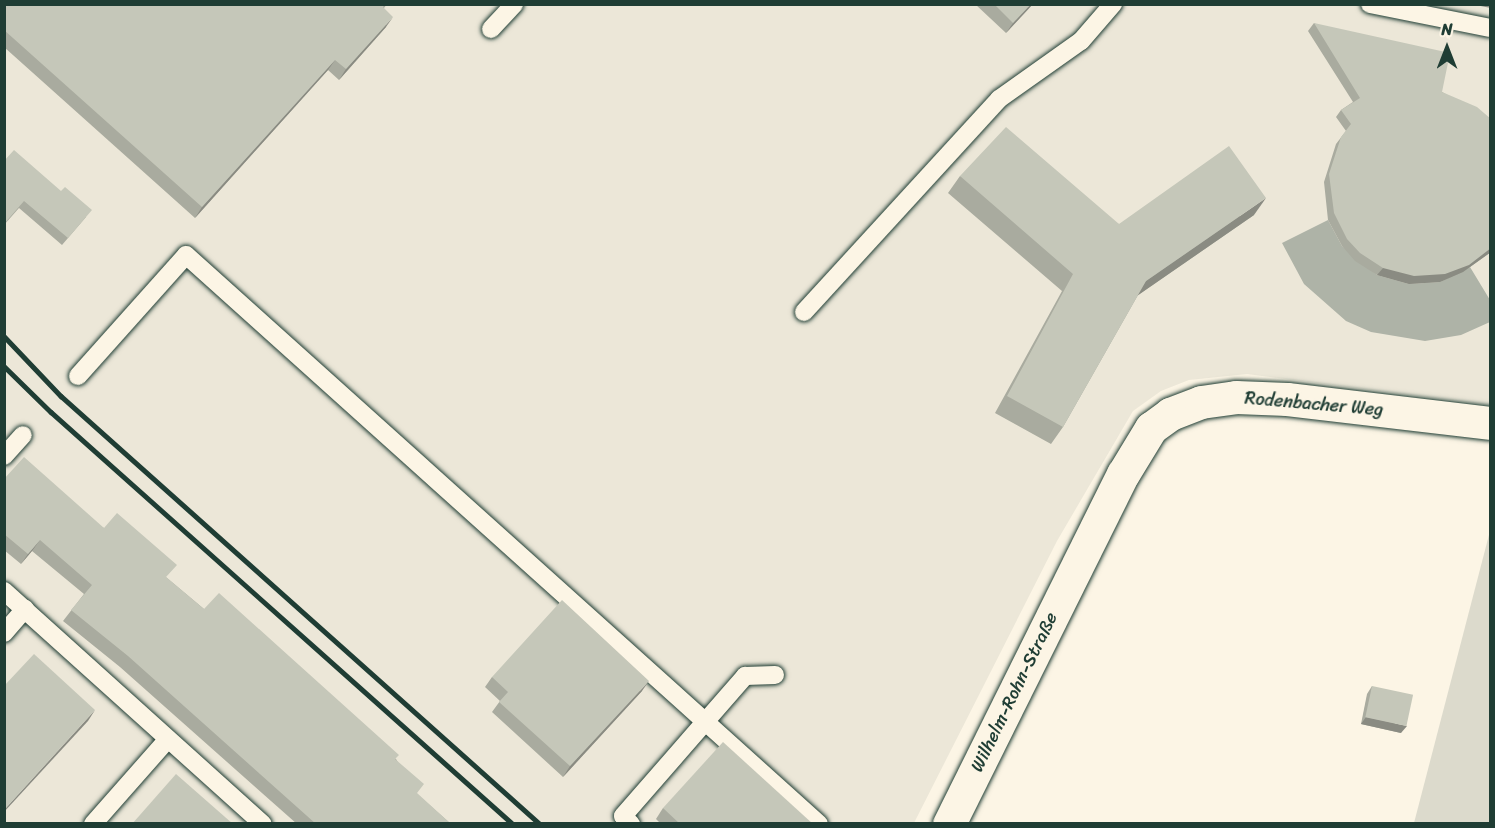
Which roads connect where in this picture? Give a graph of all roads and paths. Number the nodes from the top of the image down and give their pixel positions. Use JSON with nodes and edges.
{"nodes":[{"id":1,"x":514,"y":4,"type":"edge"},
{"id":2,"x":1113,"y":4,"type":"edge"},
{"id":3,"x":1370,"y":4,"type":"edge"},
{"id":4,"x":1491,"y":28,"type":"edge"},
{"id":5,"x":491,"y":29,"type":"dead end"},
{"id":6,"x":804,"y":312,"type":"dead end"},
{"id":7,"x":78,"y":375,"type":"dead end"},
{"id":8,"x":1491,"y":423,"type":"edge"},
{"id":9,"x":23,"y":435,"type":"dead end"},
{"id":10,"x":4,"y":456,"type":"edge"},
{"id":11,"x":1078,"y":561,"type":"joint"},
{"id":12,"x":4,"y":591,"type":"edge"},
{"id":13,"x":25,"y":609,"type":"junction"},
{"id":14,"x":4,"y":633,"type":"edge"},
{"id":15,"x":775,"y":675,"type":"dead end"},
{"id":16,"x":705,"y":722,"type":"junction"},
{"id":17,"x":168,"y":739,"type":"junction"},
{"id":18,"x":93,"y":824,"type":"edge"},
{"id":19,"x":263,"y":824,"type":"edge"},
{"id":20,"x":631,"y":824,"type":"edge"},
{"id":21,"x":819,"y":824,"type":"edge"},
{"id":22,"x":949,"y":824,"type":"edge"}],
"edges":[{"from":1,"to":5,"type":"lane"},
{"from":2,"to":6,"type":"lane"},
{"from":3,"to":4,"type":"lane"},
{"from":7,"to":16,"type":"lane"},
{"from":8,"to":11,"type":"street","name":"Rodenbacher Weg"},
{"from":9,"to":10,"type":"lane"},
{"from":11,"to":22,"type":"street","name":"Wilhelm-Rohn-Straße"},
{"from":12,"to":13,"type":"lane"},
{"from":13,"to":14,"type":"lane"},
{"from":13,"to":17,"type":"lane"},
{"from":15,"to":16,"type":"lane"},
{"from":16,"to":20,"type":"lane"},
{"from":16,"to":21,"type":"lane"},
{"from":17,"to":18,"type":"lane"},
{"from":17,"to":19,"type":"lane"}]}
